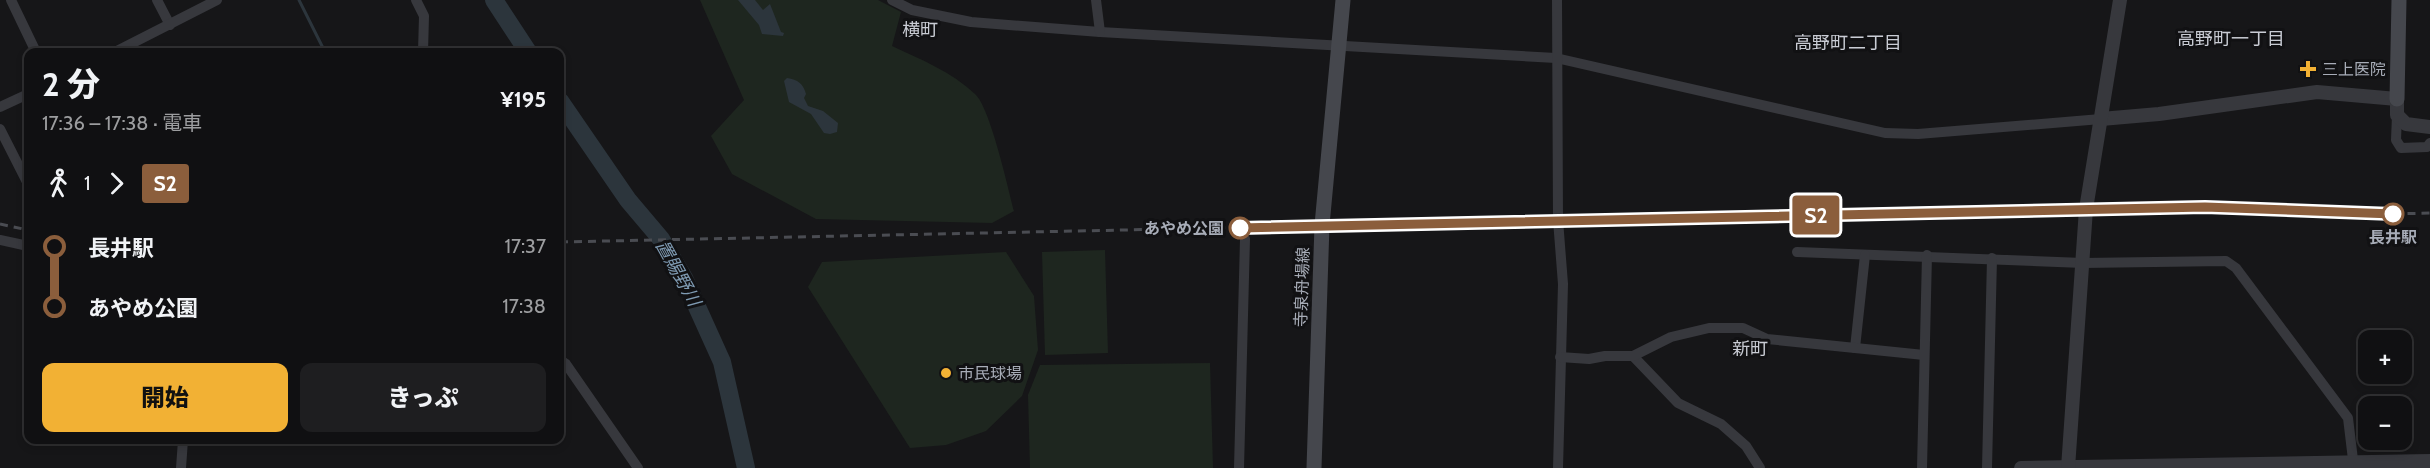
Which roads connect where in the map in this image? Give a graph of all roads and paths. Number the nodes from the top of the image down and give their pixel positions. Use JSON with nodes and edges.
{"nodes":[{"id":1,"x":11,"y":0,"type":"edge"},
{"id":2,"x":157,"y":0,"type":"edge"},
{"id":3,"x":217,"y":0,"type":"edge"},
{"id":4,"x":416,"y":0,"type":"edge"},
{"id":5,"x":892,"y":0,"type":"edge"},
{"id":6,"x":1096,"y":0,"type":"edge"},
{"id":7,"x":1343,"y":0,"type":"edge"},
{"id":8,"x":1557,"y":0,"type":"edge"},
{"id":9,"x":2120,"y":0,"type":"edge"},
{"id":10,"x":2399,"y":0,"type":"edge"},
{"id":11,"x":170,"y":25,"type":"junction"},
{"id":12,"x":1100,"y":32,"type":"junction"},
{"id":13,"x":1339,"y":46,"type":"junction"},
{"id":14,"x":34,"y":48,"type":"edge"},
{"id":15,"x":123,"y":48,"type":"edge"},
{"id":16,"x":423,"y":48,"type":"edge"},
{"id":17,"x":1556,"y":58,"type":"junction"},
{"id":18,"x":24,"y":96,"type":"edge"},
{"id":19,"x":0,"y":107,"type":"edge"},
{"id":20,"x":2397,"y":107,"type":"junction"},
{"id":21,"x":2101,"y":119,"type":"junction"},
{"id":22,"x":2430,"y":127,"type":"edge"},
{"id":23,"x":0,"y":129,"type":"edge"},
{"id":24,"x":2430,"y":143,"type":"edge"},
{"id":25,"x":24,"y":176,"type":"edge"},
{"id":26,"x":1245,"y":239,"type":"dead end"},
{"id":27,"x":0,"y":240,"type":"edge"},
{"id":28,"x":24,"y":245,"type":"edge"},
{"id":29,"x":1797,"y":252,"type":"dead end"},
{"id":30,"x":1865,"y":255,"type":"junction"},
{"id":31,"x":1927,"y":255,"type":"junction"},
{"id":32,"x":1992,"y":258,"type":"junction"},
{"id":33,"x":2082,"y":263,"type":"junction"},
{"id":34,"x":1855,"y":348,"type":"junction"},
{"id":35,"x":1924,"y":355,"type":"junction"},
{"id":36,"x":1633,"y":356,"type":"junction"},
{"id":37,"x":1560,"y":357,"type":"junction"},
{"id":38,"x":564,"y":364,"type":"edge"},
{"id":39,"x":183,"y":444,"type":"edge"},
{"id":40,"x":2430,"y":461,"type":"edge"},
{"id":41,"x":2353,"y":465,"type":"edge"},
{"id":42,"x":2210,"y":466,"type":"edge"},
{"id":43,"x":2068,"y":467,"type":"edge"},
{"id":44,"x":181,"y":468,"type":"edge"},
{"id":45,"x":638,"y":468,"type":"edge"},
{"id":46,"x":1239,"y":468,"type":"edge"},
{"id":47,"x":1314,"y":468,"type":"edge"},
{"id":48,"x":1558,"y":468,"type":"edge"},
{"id":49,"x":1760,"y":468,"type":"edge"},
{"id":50,"x":1922,"y":468,"type":"edge"},
{"id":51,"x":1987,"y":468,"type":"edge"},
{"id":52,"x":2021,"y":468,"type":"edge"}],
"edges":[{"from":1,"to":14,"type":"street"},
{"from":2,"to":11,"type":"street"},
{"from":3,"to":11,"type":"street"},
{"from":4,"to":16,"type":"street"},
{"from":5,"to":12,"type":"street"},
{"from":6,"to":12,"type":"street"},
{"from":7,"to":13,"type":"main road","name":"寺泉舟場線"},
{"from":8,"to":17,"type":"street"},
{"from":9,"to":21,"type":"street"},
{"from":10,"to":20,"type":"main road"},
{"from":11,"to":15,"type":"street"},
{"from":12,"to":13,"type":"street"},
{"from":13,"to":17,"type":"street"},
{"from":13,"to":47,"type":"main road","name":"寺泉舟場線"},
{"from":17,"to":21,"type":"street"},
{"from":17,"to":37,"type":"street"},
{"from":18,"to":19,"type":"street"},
{"from":20,"to":21,"type":"street"},
{"from":20,"to":22,"type":"street"},
{"from":20,"to":24,"type":"street"},
{"from":21,"to":33,"type":"street"},
{"from":23,"to":25,"type":"street"},
{"from":26,"to":46,"type":"street"},
{"from":27,"to":28,"type":"street"},
{"from":29,"to":30,"type":"street"},
{"from":30,"to":31,"type":"street"},
{"from":30,"to":34,"type":"street"},
{"from":31,"to":32,"type":"street"},
{"from":31,"to":35,"type":"street"},
{"from":32,"to":33,"type":"street"},
{"from":32,"to":51,"type":"street"},
{"from":33,"to":41,"type":"street"},
{"from":33,"to":43,"type":"street"},
{"from":34,"to":35,"type":"street"},
{"from":34,"to":36,"type":"street"},
{"from":35,"to":50,"type":"street"},
{"from":36,"to":37,"type":"street"},
{"from":36,"to":49,"type":"street"},
{"from":37,"to":48,"type":"street"},
{"from":38,"to":45,"type":"street"},
{"from":39,"to":44,"type":"street"},
{"from":40,"to":41,"type":"street"},
{"from":41,"to":42,"type":"street"},
{"from":42,"to":43,"type":"street"},
{"from":43,"to":52,"type":"street"}]}
